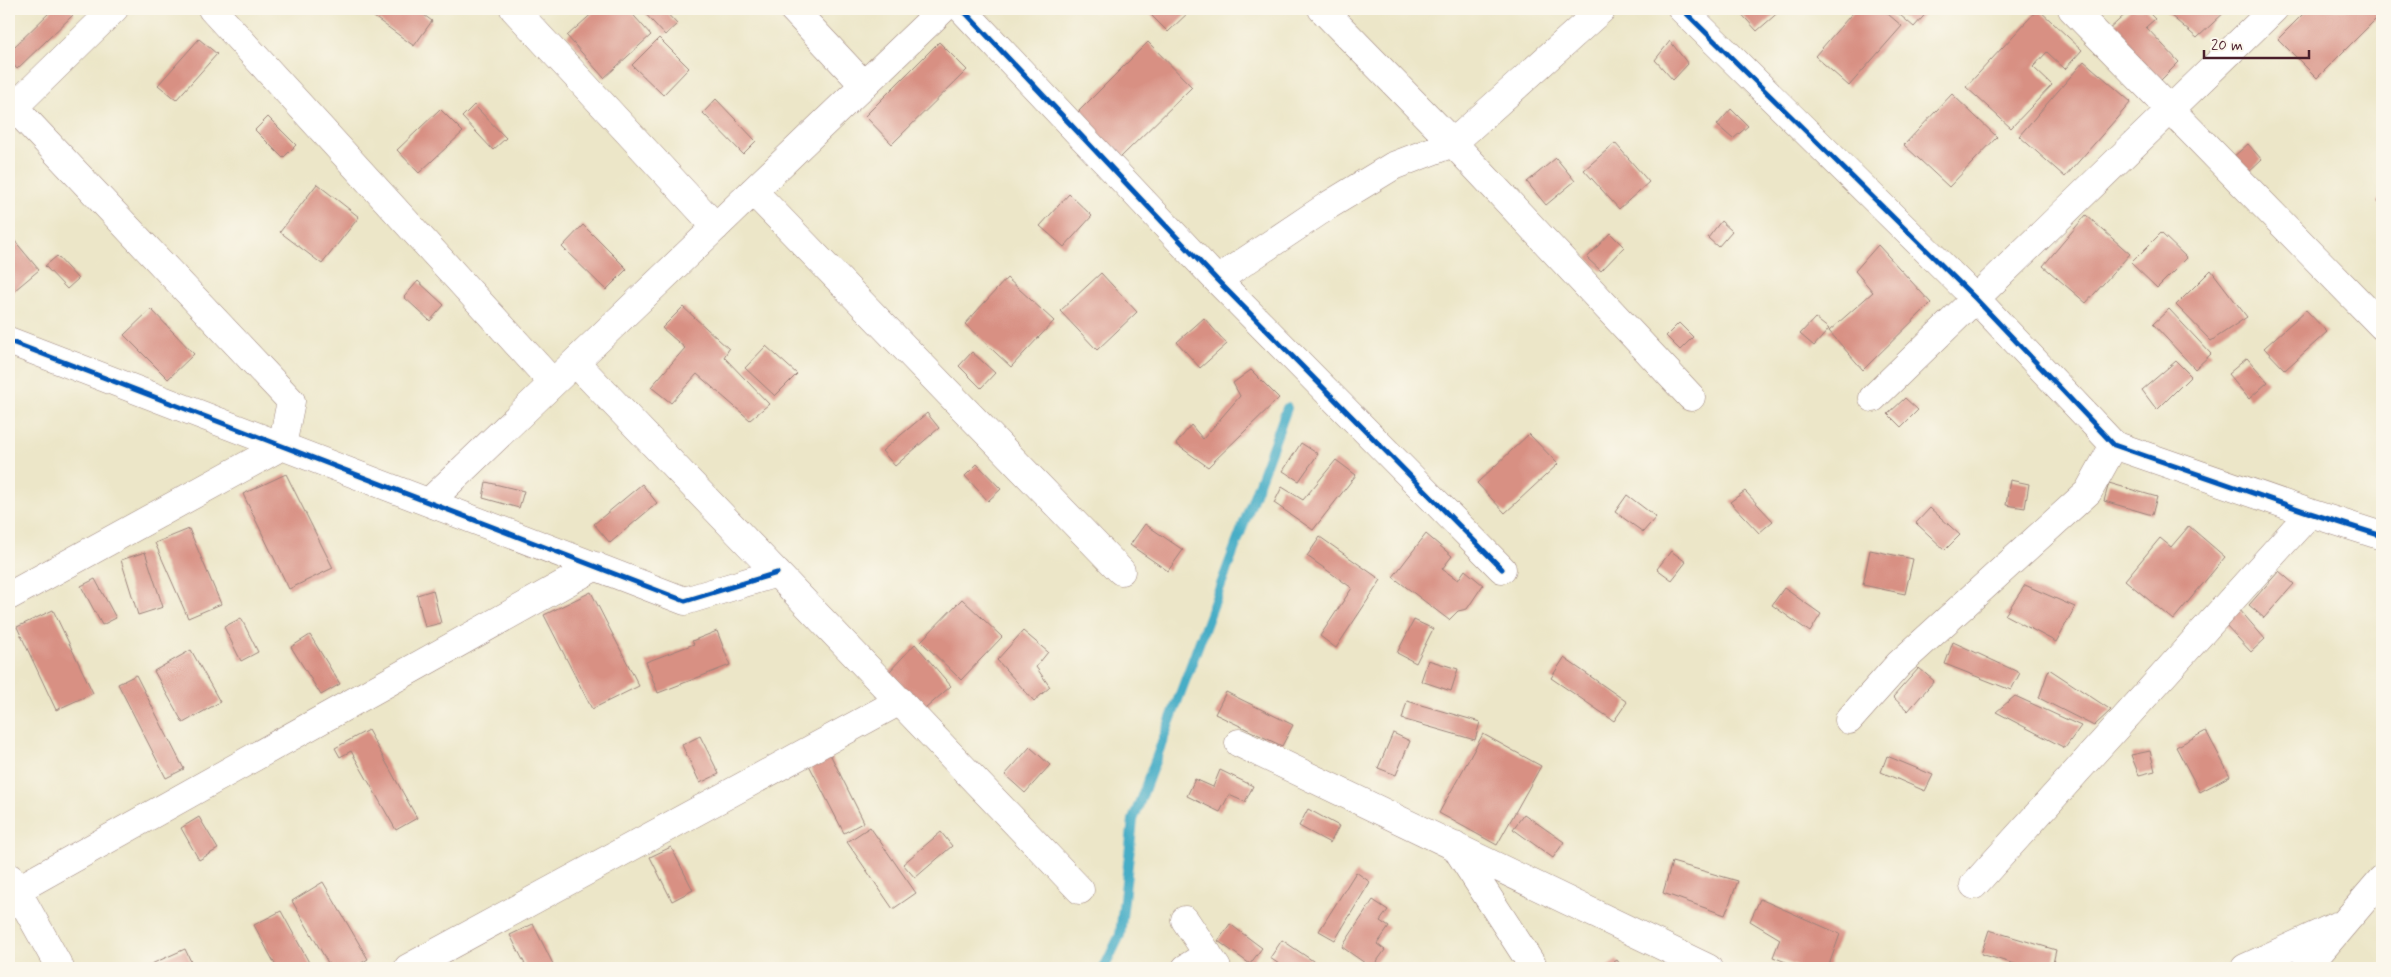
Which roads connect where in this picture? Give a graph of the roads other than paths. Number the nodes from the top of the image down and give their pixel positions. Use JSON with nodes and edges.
{"nodes":[{"id":1,"x":114,"y":9,"type":"edge"},
{"id":2,"x":212,"y":9,"type":"edge"},
{"id":3,"x":514,"y":9,"type":"edge"},
{"id":4,"x":793,"y":9,"type":"edge"},
{"id":5,"x":943,"y":9,"type":"edge"},
{"id":6,"x":962,"y":9,"type":"edge"},
{"id":7,"x":1322,"y":9,"type":"edge"},
{"id":8,"x":1602,"y":9,"type":"edge"},
{"id":9,"x":1682,"y":9,"type":"edge"},
{"id":10,"x":2072,"y":9,"type":"edge"},
{"id":11,"x":2274,"y":9,"type":"edge"},
{"id":12,"x":864,"y":85,"type":"junction"},
{"id":13,"x":10,"y":107,"type":"edge"},
{"id":14,"x":2171,"y":110,"type":"junction"},
{"id":15,"x":1453,"y":143,"type":"junction"},
{"id":16,"x":753,"y":191,"type":"junction"},
{"id":17,"x":716,"y":227,"type":"junction"},
{"id":18,"x":1218,"y":280,"type":"junction"},
{"id":19,"x":1976,"y":299,"type":"junction"},
{"id":20,"x":2382,"y":326,"type":"edge"},
{"id":21,"x":9,"y":341,"type":"edge"},
{"id":22,"x":575,"y":362,"type":"junction"},
{"id":23,"x":552,"y":383,"type":"junction"},
{"id":24,"x":1691,"y":397,"type":"dead end"},
{"id":25,"x":1873,"y":398,"type":"dead end"},
{"id":26,"x":2114,"y":445,"type":"junction"},
{"id":27,"x":282,"y":446,"type":"junction"},
{"id":28,"x":429,"y":502,"type":"junction"},
{"id":29,"x":2310,"y":513,"type":"junction"},
{"id":30,"x":2382,"y":536,"type":"edge"},
{"id":31,"x":596,"y":566,"type":"junction"},
{"id":32,"x":1502,"y":569,"type":"dead end"},
{"id":33,"x":1121,"y":571,"type":"dead end"},
{"id":34,"x":777,"y":573,"type":"junction"},
{"id":35,"x":9,"y":596,"type":"edge"},
{"id":36,"x":900,"y":701,"type":"junction"},
{"id":37,"x":1849,"y":720,"type":"dead end"},
{"id":38,"x":1239,"y":743,"type":"dead end"},
{"id":39,"x":1455,"y":846,"type":"junction"},
{"id":40,"x":2382,"y":879,"type":"edge"},
{"id":41,"x":1974,"y":885,"type":"dead end"},
{"id":42,"x":11,"y":890,"type":"edge"},
{"id":43,"x":1080,"y":890,"type":"dead end"},
{"id":44,"x":1185,"y":920,"type":"dead end"},
{"id":45,"x":2344,"y":922,"type":"junction"},
{"id":46,"x":1204,"y":963,"type":"edge"},
{"id":47,"x":60,"y":968,"type":"edge"},
{"id":48,"x":408,"y":968,"type":"edge"},
{"id":49,"x":1534,"y":968,"type":"edge"},
{"id":50,"x":1708,"y":968,"type":"edge"},
{"id":51,"x":2245,"y":968,"type":"edge"},
{"id":52,"x":2306,"y":968,"type":"edge"}],
"edges":[{"from":1,"to":13,"type":"street"},
{"from":2,"to":23,"type":"street"},
{"from":3,"to":17,"type":"street"},
{"from":4,"to":12,"type":"street"},
{"from":5,"to":12,"type":"street"},
{"from":6,"to":18,"type":"street"},
{"from":7,"to":15,"type":"street"},
{"from":8,"to":15,"type":"street"},
{"from":9,"to":19,"type":"street"},
{"from":10,"to":14,"type":"street"},
{"from":11,"to":14,"type":"street"},
{"from":12,"to":16,"type":"street"},
{"from":13,"to":27,"type":"street"},
{"from":14,"to":19,"type":"street"},
{"from":14,"to":20,"type":"street"},
{"from":15,"to":18,"type":"street"},
{"from":15,"to":24,"type":"street"},
{"from":16,"to":17,"type":"street"},
{"from":16,"to":33,"type":"street"},
{"from":17,"to":22,"type":"street"},
{"from":18,"to":32,"type":"street"},
{"from":19,"to":25,"type":"street"},
{"from":19,"to":26,"type":"street"},
{"from":21,"to":27,"type":"street"},
{"from":22,"to":23,"type":"street"},
{"from":22,"to":34,"type":"street"},
{"from":23,"to":28,"type":"street"},
{"from":26,"to":29,"type":"street"},
{"from":26,"to":37,"type":"street"},
{"from":27,"to":28,"type":"street"},
{"from":27,"to":35,"type":"street"},
{"from":28,"to":31,"type":"street"},
{"from":29,"to":30,"type":"street"},
{"from":29,"to":41,"type":"street"},
{"from":31,"to":34,"type":"street"},
{"from":31,"to":42,"type":"street"},
{"from":34,"to":36,"type":"street"},
{"from":36,"to":43,"type":"street"},
{"from":36,"to":48,"type":"street"},
{"from":38,"to":39,"type":"street"},
{"from":39,"to":49,"type":"street"},
{"from":39,"to":50,"type":"street"},
{"from":40,"to":45,"type":"street"},
{"from":42,"to":47,"type":"street"},
{"from":44,"to":46,"type":"street"},
{"from":45,"to":51,"type":"street"},
{"from":45,"to":52,"type":"street"}]}
